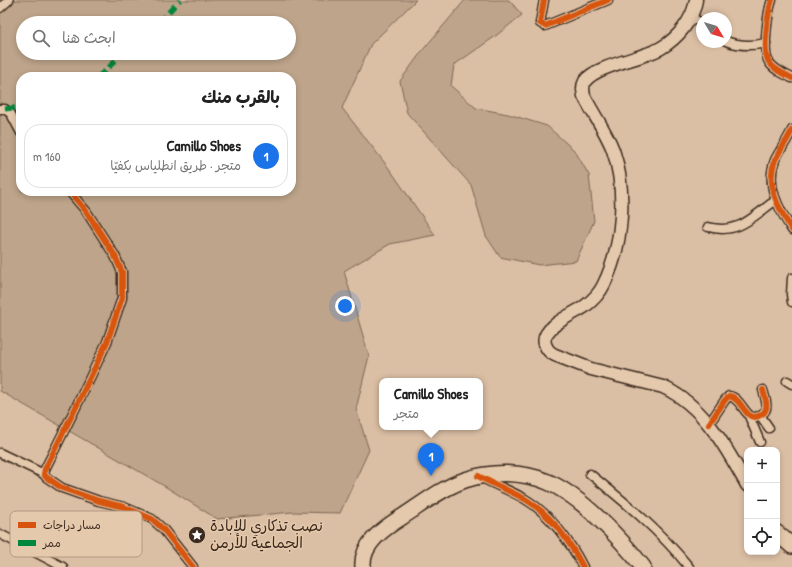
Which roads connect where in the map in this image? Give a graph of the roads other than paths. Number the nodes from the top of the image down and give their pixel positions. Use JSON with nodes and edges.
{"nodes":[{"id":1,"x":9,"y":0,"type":"edge"},
{"id":2,"x":544,"y":0,"type":"edge"},
{"id":3,"x":608,"y":0,"type":"edge"},
{"id":4,"x":696,"y":0,"type":"edge"},
{"id":5,"x":772,"y":0,"type":"edge"},
{"id":6,"x":596,"y":3,"type":"edge"},
{"id":7,"x":0,"y":8,"type":"edge"},
{"id":8,"x":690,"y":17,"type":"junction"},
{"id":9,"x":696,"y":20,"type":"edge"},
{"id":10,"x":732,"y":43,"type":"edge"},
{"id":11,"x":766,"y":43,"type":"junction"},
{"id":12,"x":792,"y":78,"type":"edge"},
{"id":13,"x":0,"y":109,"type":"edge"},
{"id":14,"x":16,"y":124,"type":"edge"},
{"id":15,"x":792,"y":130,"type":"edge"},
{"id":16,"x":73,"y":196,"type":"edge"},
{"id":17,"x":776,"y":200,"type":"junction"},
{"id":18,"x":708,"y":227,"type":"dead end"},
{"id":19,"x":792,"y":230,"type":"edge"},
{"id":20,"x":792,"y":278,"type":"edge"},
{"id":21,"x":792,"y":302,"type":"edge"},
{"id":22,"x":763,"y":390,"type":"dead end"},
{"id":23,"x":760,"y":415,"type":"junction"},
{"id":24,"x":749,"y":416,"type":"junction"},
{"id":25,"x":710,"y":424,"type":"junction"},
{"id":26,"x":770,"y":428,"type":"dead end"},
{"id":27,"x":760,"y":442,"type":"dead end"},
{"id":28,"x":0,"y":453,"type":"edge"},
{"id":29,"x":44,"y":474,"type":"junction"},
{"id":30,"x":590,"y":474,"type":"dead end"},
{"id":31,"x":478,"y":476,"type":"junction"},
{"id":32,"x":746,"y":483,"type":"edge"},
{"id":33,"x":133,"y":511,"type":"edge"},
{"id":34,"x":142,"y":515,"type":"edge"},
{"id":35,"x":780,"y":533,"type":"edge"},
{"id":36,"x":0,"y":534,"type":"edge"},
{"id":37,"x":780,"y":534,"type":"edge"},
{"id":38,"x":10,"y":539,"type":"edge"},
{"id":39,"x":792,"y":540,"type":"edge"},
{"id":40,"x":792,"y":546,"type":"edge"},
{"id":41,"x":44,"y":557,"type":"edge"},
{"id":42,"x":63,"y":567,"type":"edge"},
{"id":43,"x":193,"y":567,"type":"edge"},
{"id":44,"x":363,"y":567,"type":"edge"},
{"id":45,"x":583,"y":567,"type":"edge"},
{"id":46,"x":643,"y":567,"type":"edge"},
{"id":47,"x":689,"y":567,"type":"edge"}],
"edges":[{"from":1,"to":7,"type":"street"},
{"from":2,"to":6,"type":"street"},
{"from":3,"to":6,"type":"street"},
{"from":4,"to":8,"type":"main road"},
{"from":5,"to":11,"type":"street"},
{"from":8,"to":9,"type":"street"},
{"from":8,"to":25,"type":"main road"},
{"from":10,"to":11,"type":"street"},
{"from":11,"to":12,"type":"street"},
{"from":13,"to":14,"type":"street"},
{"from":15,"to":17,"type":"street"},
{"from":16,"to":29,"type":"street"},
{"from":17,"to":18,"type":"street"},
{"from":17,"to":19,"type":"street"},
{"from":20,"to":21,"type":"street"},
{"from":22,"to":23,"type":"street"},
{"from":23,"to":24,"type":"street"},
{"from":23,"to":26,"type":"street"},
{"from":24,"to":25,"type":"street"},
{"from":24,"to":27,"type":"street"},
{"from":25,"to":32,"type":"main road"},
{"from":28,"to":29,"type":"street"},
{"from":29,"to":33,"type":"street"},
{"from":30,"to":47,"type":"street"},
{"from":31,"to":44,"type":"highway"},
{"from":31,"to":45,"type":"street"},
{"from":31,"to":46,"type":"highway"},
{"from":34,"to":43,"type":"street"},
{"from":35,"to":39,"type":"highway"},
{"from":36,"to":38,"type":"street"},
{"from":37,"to":40,"type":"highway"},
{"from":41,"to":42,"type":"street"}]}
